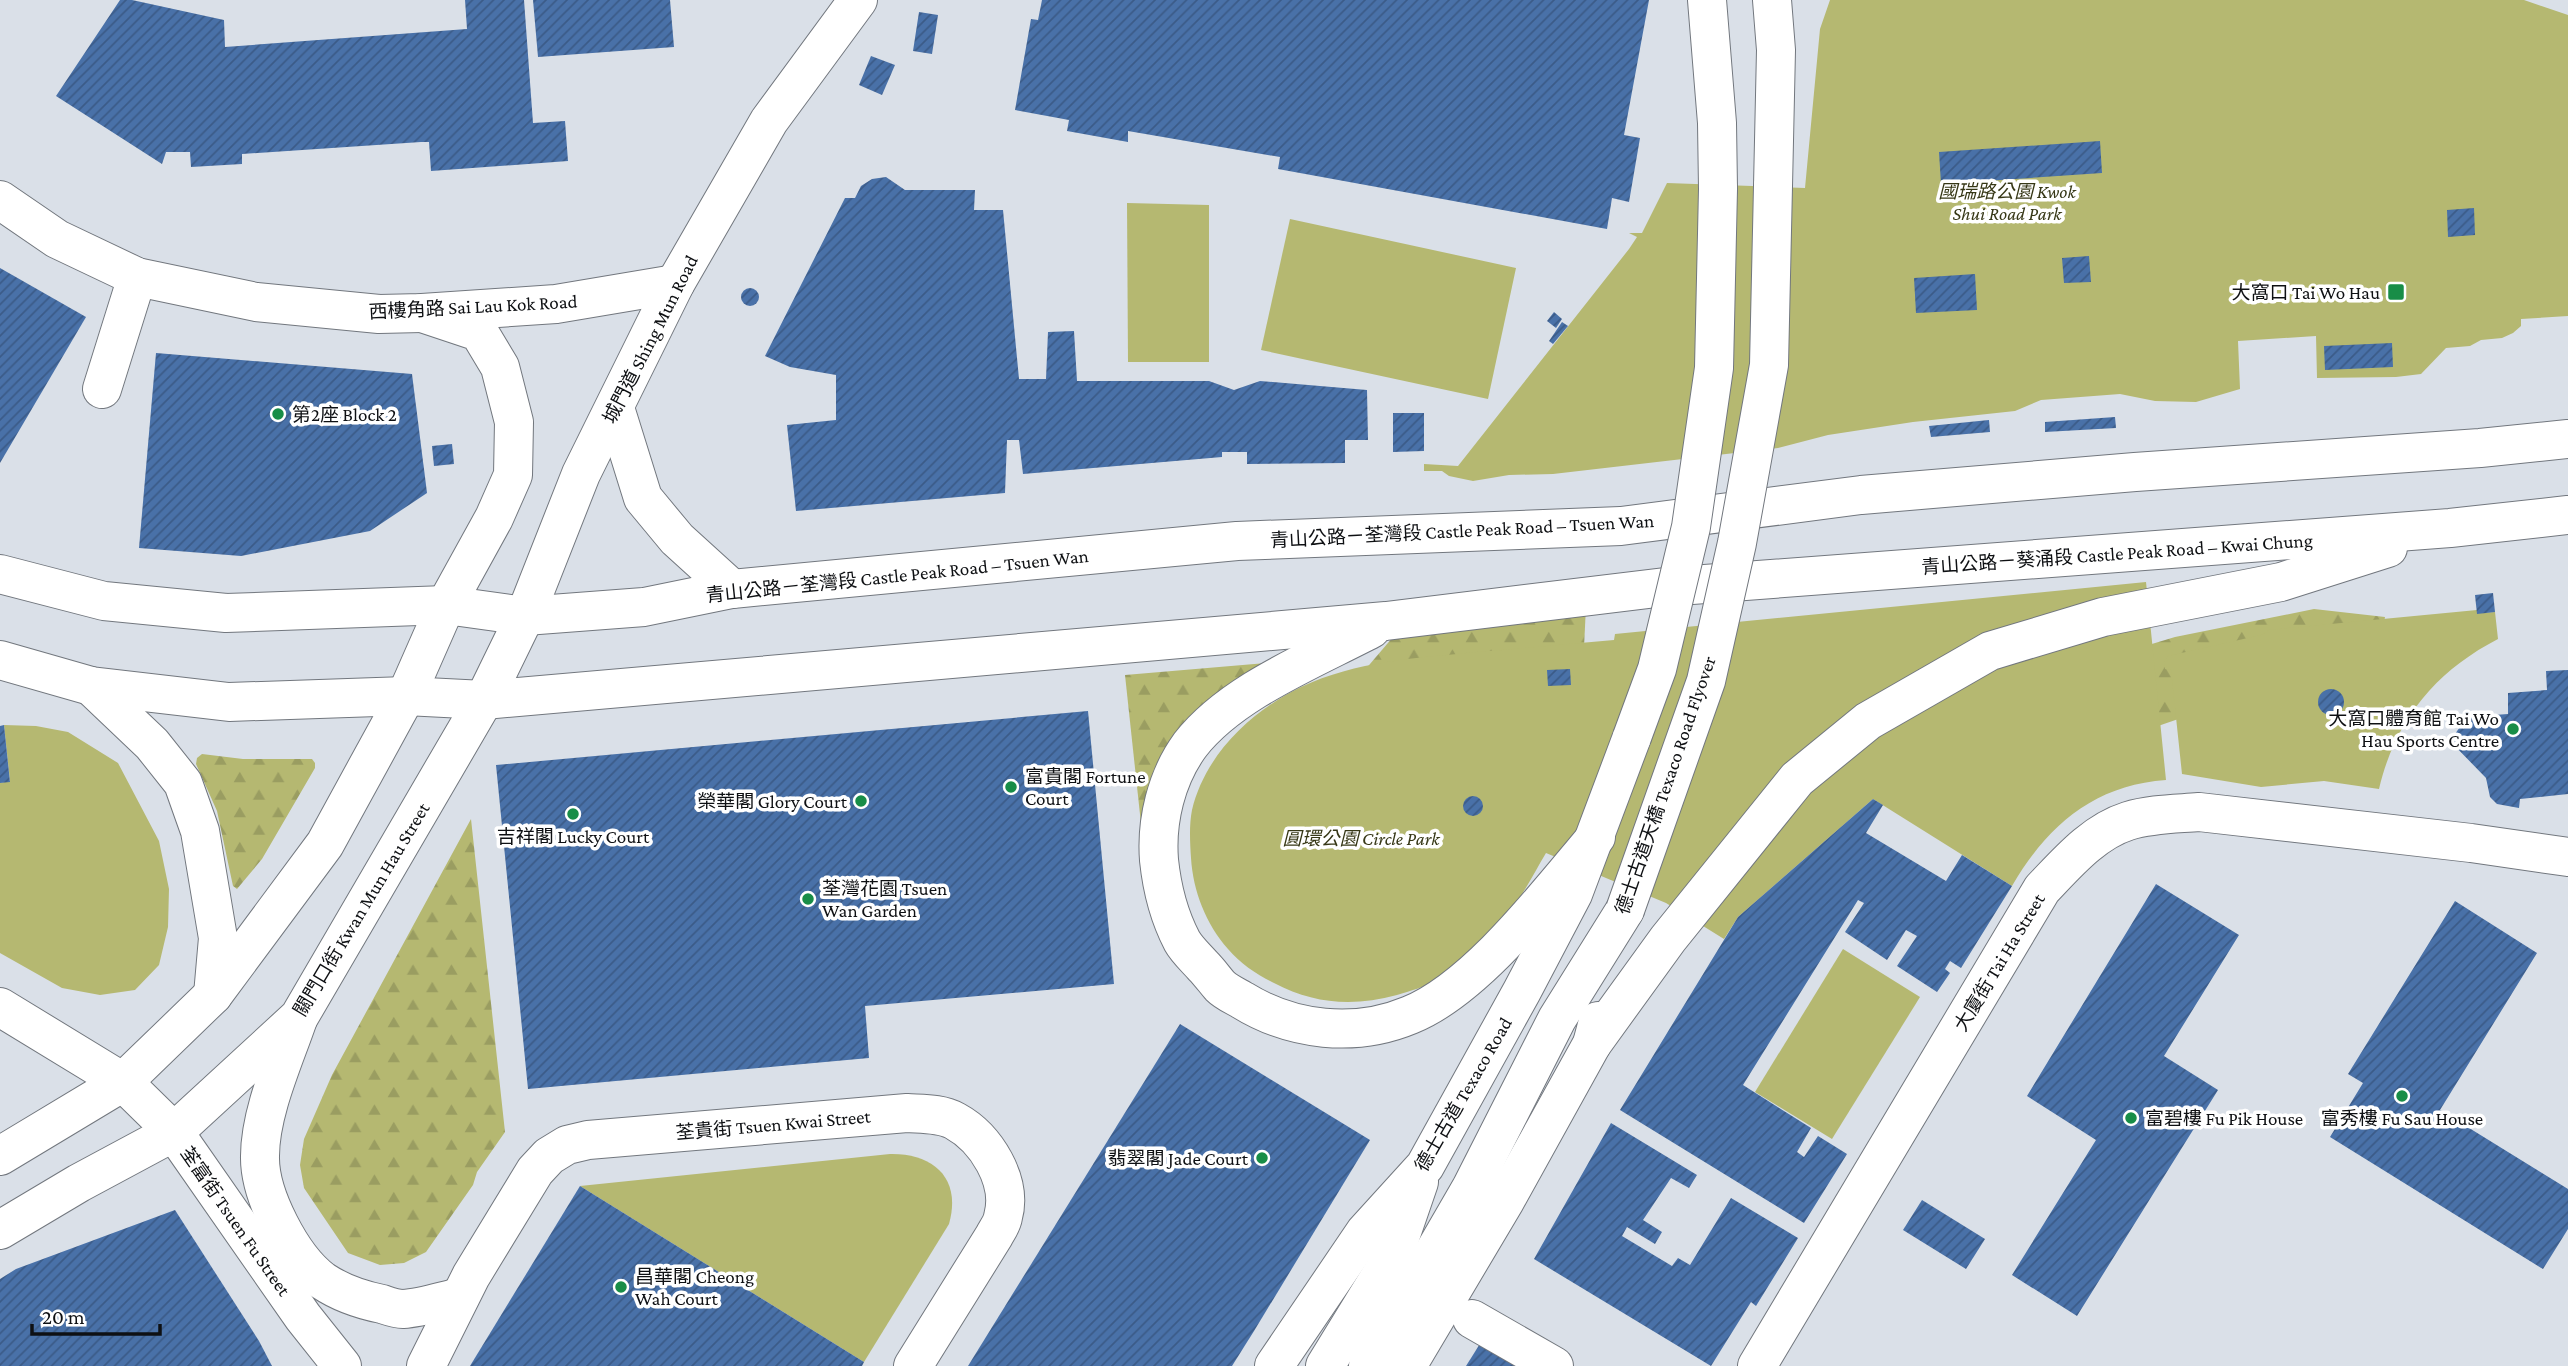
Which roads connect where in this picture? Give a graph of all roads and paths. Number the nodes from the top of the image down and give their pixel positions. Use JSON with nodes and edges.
{"nodes":[{"id":1,"x":858,"y":0,"type":"edge"},
{"id":2,"x":1707,"y":0,"type":"edge"},
{"id":3,"x":1772,"y":0,"type":"edge"},
{"id":4,"x":1799,"y":0,"type":"edge"},
{"id":5,"x":1776,"y":50,"type":"junction"},
{"id":6,"x":0,"y":200,"type":"edge"},
{"id":7,"x":137,"y":277,"type":"junction"},
{"id":8,"x":675,"y":284,"type":"junction"},
{"id":9,"x":422,"y":313,"type":"junction"},
{"id":10,"x":102,"y":389,"type":"dead end"},
{"id":11,"x":615,"y":408,"type":"junction"},
{"id":12,"x":2568,"y":439,"type":"edge"},
{"id":13,"x":2568,"y":515,"type":"edge"},
{"id":14,"x":2450,"y":528,"type":"junction"},
{"id":15,"x":0,"y":574,"type":"edge"},
{"id":16,"x":732,"y":589,"type":"junction"},
{"id":17,"x":446,"y":605,"type":"junction"},
{"id":18,"x":525,"y":616,"type":"junction"},
{"id":19,"x":1385,"y":621,"type":"junction"},
{"id":20,"x":11,"y":669,"type":"edge"},
{"id":21,"x":90,"y":686,"type":"junction"},
{"id":22,"x":406,"y":696,"type":"junction"},
{"id":23,"x":484,"y":701,"type":"junction"},
{"id":24,"x":1596,"y":837,"type":"junction"},
{"id":25,"x":2568,"y":857,"type":"edge"},
{"id":26,"x":1625,"y":910,"type":"junction"},
{"id":27,"x":213,"y":995,"type":"junction"},
{"id":28,"x":0,"y":1007,"type":"edge"},
{"id":29,"x":299,"y":1017,"type":"junction"},
{"id":30,"x":1592,"y":1044,"type":"junction"},
{"id":31,"x":123,"y":1082,"type":"junction"},
{"id":32,"x":174,"y":1132,"type":"junction"},
{"id":33,"x":0,"y":1156,"type":"edge"},
{"id":34,"x":1425,"y":1166,"type":"junction"},
{"id":35,"x":0,"y":1230,"type":"edge"},
{"id":36,"x":460,"y":1297,"type":"junction"},
{"id":37,"x":1472,"y":1318,"type":"dead end"},
{"id":38,"x":342,"y":1366,"type":"edge"},
{"id":39,"x":426,"y":1366,"type":"edge"},
{"id":40,"x":913,"y":1366,"type":"edge"},
{"id":41,"x":1274,"y":1366,"type":"edge"},
{"id":42,"x":1325,"y":1366,"type":"edge"},
{"id":43,"x":1368,"y":1366,"type":"edge"},
{"id":44,"x":1407,"y":1366,"type":"edge"},
{"id":45,"x":1554,"y":1366,"type":"edge"},
{"id":46,"x":1757,"y":1366,"type":"edge"}],
"edges":[{"from":1,"to":8,"type":"main road","name":"城門道 Shing Mun Road"},
{"from":2,"to":24,"type":"main road","bridge":true},
{"from":3,"to":5,"type":"main road","name":"德士古道天橋 Texaco Road Flyover"},
{"from":4,"to":5,"type":"main road"},
{"from":5,"to":26,"type":"main road","name":"德士古道天橋 Texaco Road Flyover","bridge":true},
{"from":6,"to":7,"type":"main road","name":"西樓角路 Sai Lau Kok Road"},
{"from":7,"to":9,"type":"main road","name":"西樓角路 Sai Lau Kok Road"},
{"from":7,"to":10,"type":"main road"},
{"from":8,"to":9,"type":"main road","name":"西樓角路 Sai Lau Kok Road"},
{"from":8,"to":11,"type":"main road","name":"城門道 Shing Mun Road"},
{"from":9,"to":17,"type":"main road"},
{"from":11,"to":16,"type":"main road"},
{"from":11,"to":18,"type":"main road","name":"城門道 Shing Mun Road"},
{"from":12,"to":16,"type":"main road","name":"青山公路－荃灣段 Castle Peak Road – Tsuen Wan"},
{"from":13,"to":14,"type":"main road","name":"青山公路－葵涌段 Castle Peak Road – Kwai Chung"},
{"from":14,"to":19,"type":"main road","name":"青山公路－葵涌段 Castle Peak Road – Kwai Chung"},
{"from":14,"to":30,"type":"main road"},
{"from":15,"to":17,"type":"main road","name":"青山公路－荃灣段 Castle Peak Road – Tsuen Wan"},
{"from":16,"to":18,"type":"main road","name":"青山公路－荃灣段 Castle Peak Road – Tsuen Wan"},
{"from":17,"to":18,"type":"main road","name":"青山公路－荃灣段 Castle Peak Road – Tsuen Wan"},
{"from":17,"to":22,"type":"main road"},
{"from":18,"to":23,"type":"main road","name":"城門道 Shing Mun Road"},
{"from":19,"to":23,"type":"main road"},
{"from":19,"to":24,"type":"main road"},
{"from":20,"to":21,"type":"main road"},
{"from":21,"to":22,"type":"main road"},
{"from":21,"to":27,"type":"main road"},
{"from":22,"to":23,"type":"main road"},
{"from":22,"to":27,"type":"main road"},
{"from":23,"to":29,"type":"main road","name":"關門口街 Kwan Mun Hau Street"},
{"from":24,"to":34,"type":"main road","name":"德士古道 Texaco Road"},
{"from":25,"to":46,"type":"main road","name":"大廈街 Tai Ha Street"},
{"from":26,"to":30,"type":"main road"},
{"from":26,"to":43,"type":"main road","name":"德士古道天橋 Texaco Road Flyover"},
{"from":27,"to":31,"type":"main road"},
{"from":28,"to":31,"type":"main road","name":"荃富街 Tsuen Fu Street"},
{"from":29,"to":32,"type":"main road","name":"關門口街 Kwan Mun Hau Street"},
{"from":29,"to":36,"type":"main road"},
{"from":30,"to":44,"type":"main road"},
{"from":31,"to":32,"type":"main road","name":"荃富街 Tsuen Fu Street"},
{"from":31,"to":33,"type":"main road"},
{"from":32,"to":35,"type":"main road","name":"關門口街 Kwan Mun Hau Street"},
{"from":32,"to":38,"type":"main road","name":"荃富街 Tsuen Fu Street"},
{"from":34,"to":41,"type":"main road","name":"德士古道 Texaco Road"},
{"from":34,"to":42,"type":"main road"},
{"from":36,"to":39,"type":"main road","name":"荃貴街 Tsuen Kwai Street"},
{"from":36,"to":40,"type":"main road","name":"荃貴街 Tsuen Kwai Street"},
{"from":37,"to":45,"type":"main road"}]}
